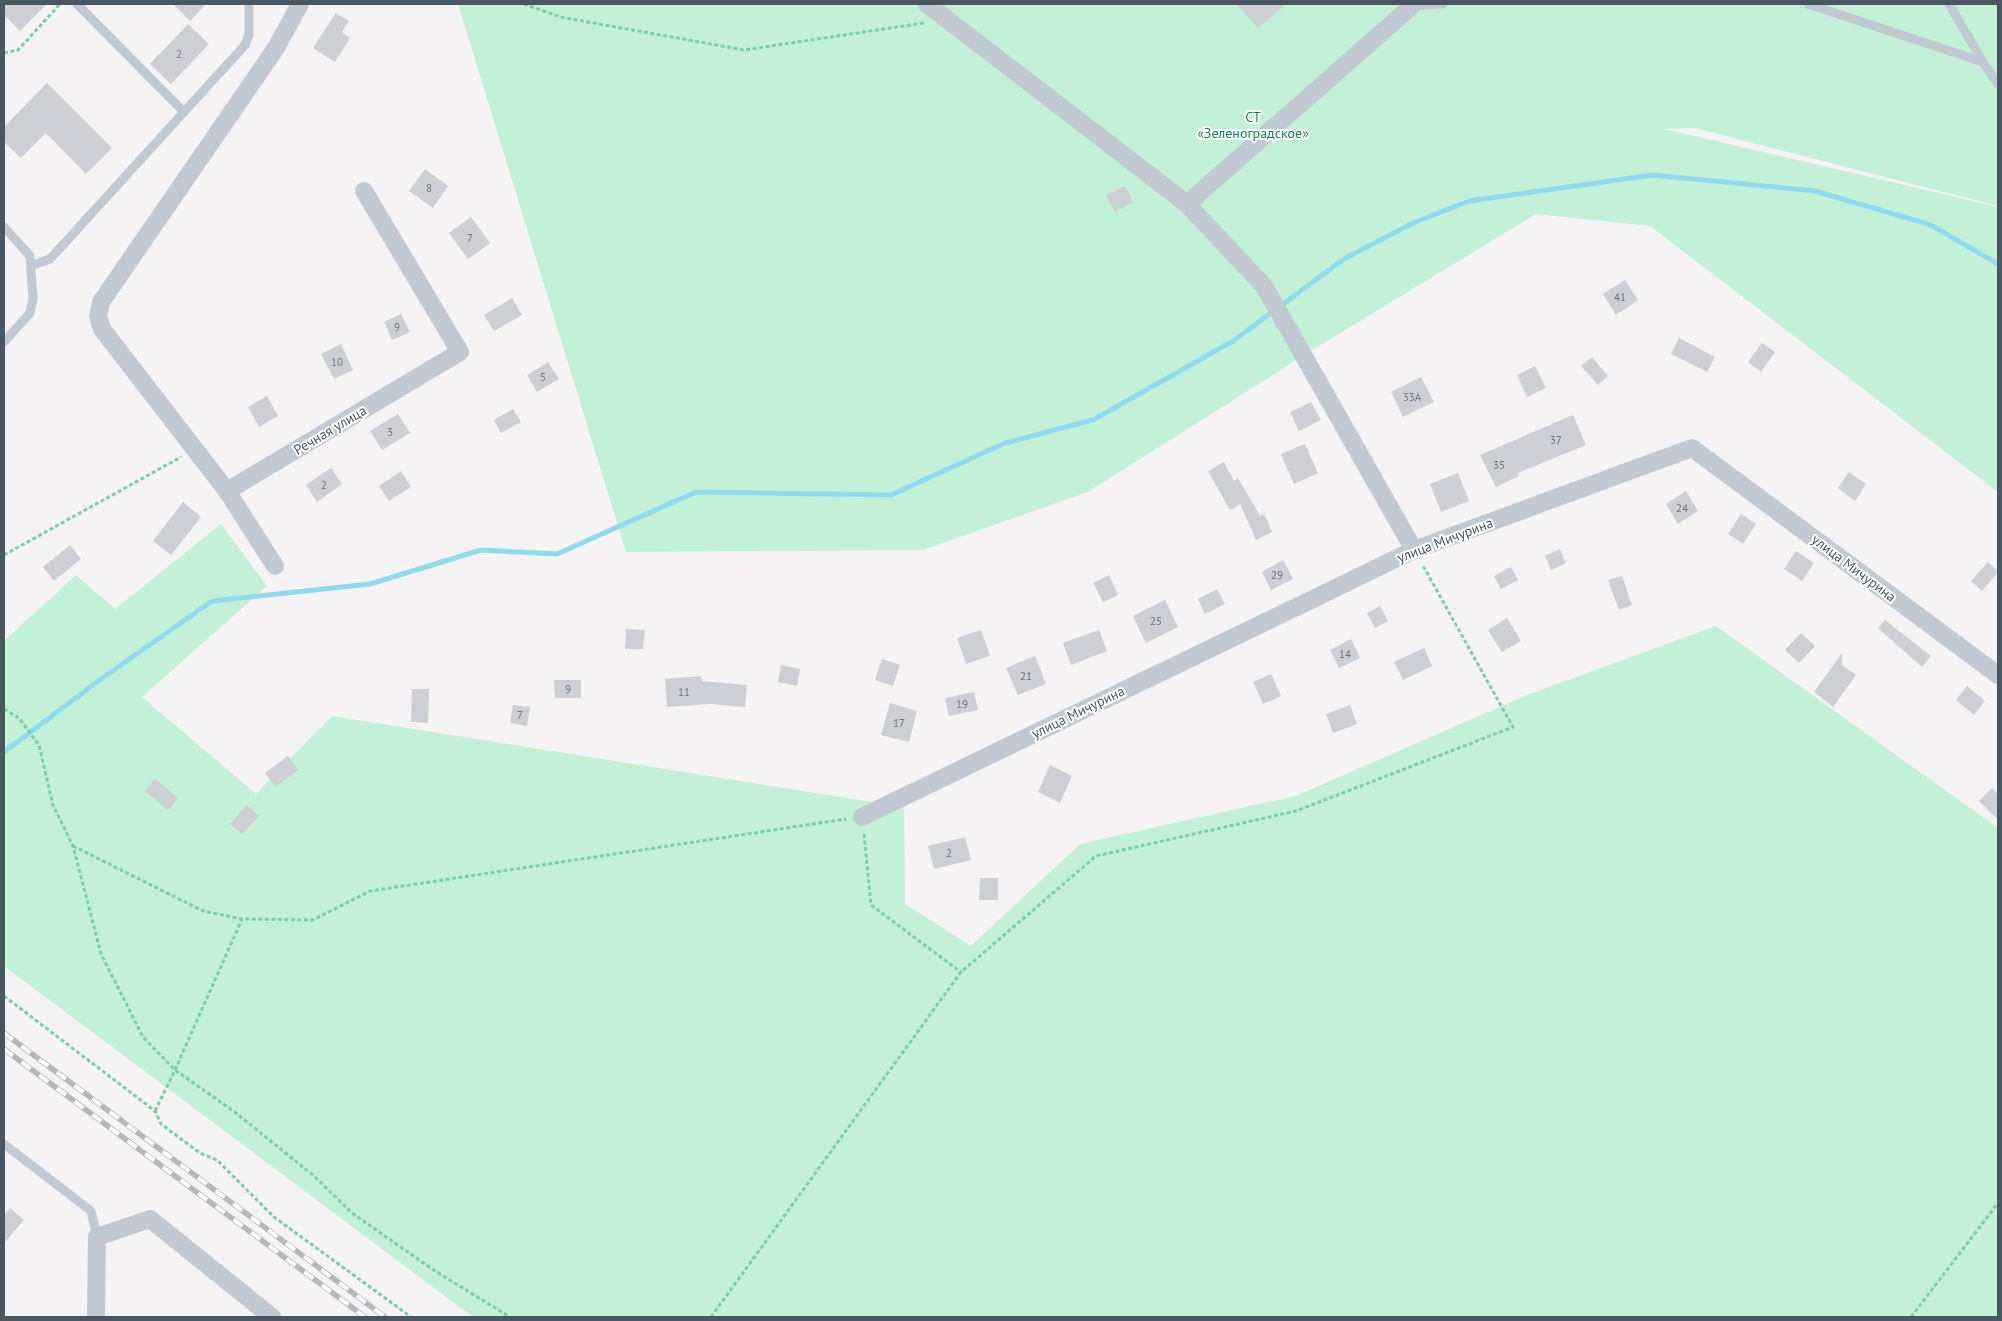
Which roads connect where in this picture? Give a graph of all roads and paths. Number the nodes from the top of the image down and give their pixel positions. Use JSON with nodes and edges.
{"nodes":[{"id":1,"x":60,"y":4,"type":"edge"},
{"id":2,"x":77,"y":4,"type":"edge"},
{"id":3,"x":249,"y":4,"type":"edge"},
{"id":4,"x":300,"y":4,"type":"edge"},
{"id":5,"x":524,"y":4,"type":"edge"},
{"id":6,"x":927,"y":4,"type":"edge"},
{"id":7,"x":1443,"y":4,"type":"edge"},
{"id":8,"x":1808,"y":4,"type":"edge"},
{"id":9,"x":1949,"y":4,"type":"edge"},
{"id":10,"x":1413,"y":5,"type":"edge"},
{"id":11,"x":947,"y":19,"type":"junction"},
{"id":12,"x":4,"y":53,"type":"edge"},
{"id":13,"x":1983,"y":62,"type":"junction"},
{"id":14,"x":1998,"y":84,"type":"edge"},
{"id":15,"x":184,"y":112,"type":"junction"},
{"id":16,"x":364,"y":191,"type":"dead end"},
{"id":17,"x":1187,"y":204,"type":"junction"},
{"id":18,"x":4,"y":227,"type":"edge"},
{"id":19,"x":33,"y":265,"type":"junction"},
{"id":20,"x":4,"y":342,"type":"edge"},
{"id":21,"x":195,"y":450,"type":"junction"},
{"id":22,"x":227,"y":491,"type":"junction"},
{"id":23,"x":1414,"y":550,"type":"junction"},
{"id":24,"x":4,"y":555,"type":"edge"},
{"id":25,"x":275,"y":566,"type":"dead end"},
{"id":26,"x":1998,"y":675,"type":"edge"},
{"id":27,"x":4,"y":709,"type":"edge"},
{"id":28,"x":862,"y":817,"type":"junction"},
{"id":29,"x":73,"y":846,"type":"junction"},
{"id":30,"x":242,"y":919,"type":"junction"},
{"id":31,"x":961,"y":972,"type":"junction"},
{"id":32,"x":4,"y":996,"type":"edge"},
{"id":33,"x":176,"y":1070,"type":"junction"},
{"id":34,"x":155,"y":1111,"type":"junction"},
{"id":35,"x":4,"y":1144,"type":"edge"},
{"id":36,"x":1998,"y":1203,"type":"edge"},
{"id":37,"x":97,"y":1237,"type":"junction"},
{"id":38,"x":96,"y":1317,"type":"edge"},
{"id":39,"x":272,"y":1317,"type":"edge"},
{"id":40,"x":411,"y":1317,"type":"edge"},
{"id":41,"x":510,"y":1317,"type":"edge"},
{"id":42,"x":711,"y":1317,"type":"edge"},
{"id":43,"x":1911,"y":1317,"type":"edge"}],
"edges":[{"from":1,"to":12,"type":"path"},
{"from":2,"to":15,"type":"lane"},
{"from":3,"to":15,"type":"lane"},
{"from":4,"to":21,"type":"street"},
{"from":5,"to":11,"type":"path"},
{"from":6,"to":11,"type":"street"},
{"from":7,"to":10,"type":"lane"},
{"from":8,"to":13,"type":"lane"},
{"from":9,"to":13,"type":"lane"},
{"from":10,"to":17,"type":"street"},
{"from":11,"to":17,"type":"street"},
{"from":13,"to":14,"type":"lane"},
{"from":15,"to":19,"type":"lane"},
{"from":16,"to":22,"type":"street","name":"Речная улица"},
{"from":17,"to":23,"type":"street"},
{"from":18,"to":19,"type":"lane"},
{"from":19,"to":20,"type":"lane"},
{"from":21,"to":22,"type":"street"},
{"from":21,"to":24,"type":"path"},
{"from":22,"to":25,"type":"street"},
{"from":23,"to":26,"type":"street","name":"улица Мичурина"},
{"from":23,"to":28,"type":"street","name":"улица Мичурина"},
{"from":23,"to":31,"type":"path"},
{"from":27,"to":29,"type":"path"},
{"from":28,"to":30,"type":"path"},
{"from":28,"to":31,"type":"path"},
{"from":29,"to":30,"type":"path"},
{"from":29,"to":33,"type":"path"},
{"from":30,"to":33,"type":"path"},
{"from":31,"to":42,"type":"path"},
{"from":32,"to":34,"type":"path"},
{"from":33,"to":34,"type":"path"},
{"from":33,"to":41,"type":"path"},
{"from":34,"to":40,"type":"path"},
{"from":35,"to":37,"type":"lane"},
{"from":36,"to":43,"type":"path"},
{"from":37,"to":38,"type":"street"},
{"from":37,"to":39,"type":"street"}]}
